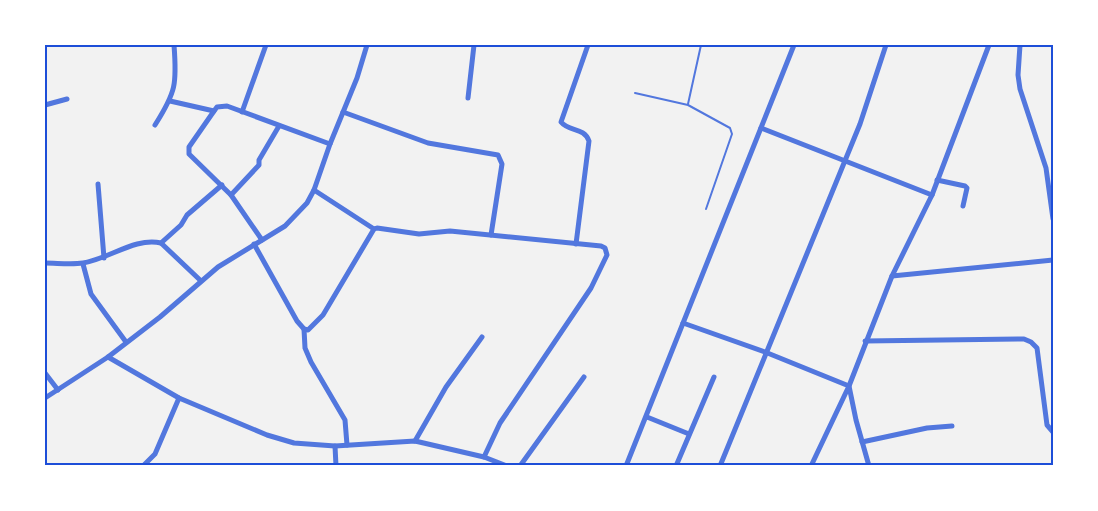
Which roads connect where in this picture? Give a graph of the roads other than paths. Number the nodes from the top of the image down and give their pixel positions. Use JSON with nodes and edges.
{"nodes":[{"id":1,"x":174,"y":45,"type":"edge"},
{"id":2,"x":266,"y":45,"type":"edge"},
{"id":3,"x":367,"y":45,"type":"edge"},
{"id":4,"x":474,"y":45,"type":"edge"},
{"id":5,"x":588,"y":45,"type":"edge"},
{"id":6,"x":701,"y":45,"type":"edge"},
{"id":7,"x":794,"y":45,"type":"edge"},
{"id":8,"x":886,"y":45,"type":"edge"},
{"id":9,"x":989,"y":45,"type":"edge"},
{"id":10,"x":1020,"y":45,"type":"edge"},
{"id":11,"x":635,"y":93,"type":"dead end"},
{"id":12,"x":468,"y":98,"type":"dead end"},
{"id":13,"x":67,"y":99,"type":"dead end"},
{"id":14,"x":170,"y":101,"type":"junction"},
{"id":15,"x":45,"y":105,"type":"edge"},
{"id":16,"x":688,"y":105,"type":"junction"},
{"id":17,"x":214,"y":111,"type":"junction"},
{"id":18,"x":242,"y":112,"type":"junction"},
{"id":19,"x":343,"y":112,"type":"junction"},
{"id":20,"x":155,"y":125,"type":"dead end"},
{"id":21,"x":279,"y":126,"type":"junction"},
{"id":22,"x":761,"y":128,"type":"junction"},
{"id":23,"x":330,"y":144,"type":"junction"},
{"id":24,"x":843,"y":160,"type":"junction"},
{"id":25,"x":937,"y":180,"type":"junction"},
{"id":26,"x":98,"y":184,"type":"dead end"},
{"id":27,"x":222,"y":185,"type":"junction"},
{"id":28,"x":314,"y":190,"type":"junction"},
{"id":29,"x":231,"y":195,"type":"junction"},
{"id":30,"x":932,"y":195,"type":"junction"},
{"id":31,"x":963,"y":206,"type":"dead end"},
{"id":32,"x":706,"y":209,"type":"dead end"},
{"id":33,"x":1053,"y":219,"type":"edge"},
{"id":34,"x":374,"y":229,"type":"junction"},
{"id":35,"x":491,"y":236,"type":"junction"},
{"id":36,"x":262,"y":240,"type":"junction"},
{"id":37,"x":161,"y":243,"type":"junction"},
{"id":38,"x":254,"y":244,"type":"junction"},
{"id":39,"x":576,"y":244,"type":"junction"},
{"id":40,"x":104,"y":258,"type":"junction"},
{"id":41,"x":1053,"y":260,"type":"edge"},
{"id":42,"x":45,"y":263,"type":"edge"},
{"id":43,"x":82,"y":264,"type":"junction"},
{"id":44,"x":892,"y":276,"type":"junction"},
{"id":45,"x":200,"y":280,"type":"junction"},
{"id":46,"x":683,"y":323,"type":"junction"},
{"id":47,"x":304,"y":330,"type":"junction"},
{"id":48,"x":482,"y":337,"type":"dead end"},
{"id":49,"x":865,"y":340,"type":"junction"},
{"id":50,"x":126,"y":342,"type":"junction"},
{"id":51,"x":765,"y":352,"type":"junction"},
{"id":52,"x":108,"y":357,"type":"junction"},
{"id":53,"x":45,"y":373,"type":"edge"},
{"id":54,"x":584,"y":377,"type":"dead end"},
{"id":55,"x":714,"y":377,"type":"dead end"},
{"id":56,"x":849,"y":386,"type":"junction"},
{"id":57,"x":58,"y":390,"type":"junction"},
{"id":58,"x":45,"y":398,"type":"edge"},
{"id":59,"x":179,"y":398,"type":"junction"},
{"id":60,"x":646,"y":417,"type":"junction"},
{"id":61,"x":952,"y":426,"type":"dead end"},
{"id":62,"x":1053,"y":432,"type":"edge"},
{"id":63,"x":689,"y":434,"type":"junction"},
{"id":64,"x":415,"y":441,"type":"junction"},
{"id":65,"x":862,"y":442,"type":"junction"},
{"id":66,"x":347,"y":445,"type":"junction"},
{"id":67,"x":334,"y":446,"type":"junction"},
{"id":68,"x":484,"y":457,"type":"junction"},
{"id":69,"x":142,"y":466,"type":"edge"},
{"id":70,"x":336,"y":466,"type":"edge"},
{"id":71,"x":507,"y":466,"type":"edge"},
{"id":72,"x":520,"y":466,"type":"edge"},
{"id":73,"x":626,"y":466,"type":"edge"},
{"id":74,"x":675,"y":466,"type":"edge"},
{"id":75,"x":720,"y":466,"type":"edge"},
{"id":76,"x":811,"y":466,"type":"edge"},
{"id":77,"x":870,"y":466,"type":"edge"}],
"edges":[{"from":1,"to":14,"type":"street"},
{"from":2,"to":18,"type":"street"},
{"from":3,"to":19,"type":"street"},
{"from":4,"to":12,"type":"street"},
{"from":5,"to":39,"type":"street"},
{"from":6,"to":16,"type":"lane"},
{"from":7,"to":22,"type":"street"},
{"from":8,"to":24,"type":"street"},
{"from":9,"to":25,"type":"street"},
{"from":10,"to":33,"type":"street"},
{"from":11,"to":16,"type":"lane"},
{"from":13,"to":15,"type":"street"},
{"from":14,"to":17,"type":"street"},
{"from":14,"to":20,"type":"street"},
{"from":16,"to":32,"type":"lane"},
{"from":17,"to":18,"type":"street"},
{"from":17,"to":27,"type":"street"},
{"from":18,"to":21,"type":"street"},
{"from":19,"to":23,"type":"street"},
{"from":19,"to":35,"type":"street"},
{"from":21,"to":23,"type":"street"},
{"from":21,"to":29,"type":"street"},
{"from":22,"to":24,"type":"street"},
{"from":22,"to":46,"type":"street"},
{"from":23,"to":28,"type":"street"},
{"from":24,"to":30,"type":"street"},
{"from":24,"to":51,"type":"street"},
{"from":25,"to":30,"type":"street"},
{"from":25,"to":31,"type":"street"},
{"from":26,"to":40,"type":"street"},
{"from":27,"to":29,"type":"street"},
{"from":27,"to":37,"type":"street"},
{"from":28,"to":34,"type":"street"},
{"from":28,"to":36,"type":"street"},
{"from":29,"to":36,"type":"street"},
{"from":30,"to":44,"type":"street"},
{"from":34,"to":35,"type":"street"},
{"from":34,"to":47,"type":"street"},
{"from":35,"to":39,"type":"street"},
{"from":36,"to":38,"type":"street"},
{"from":37,"to":40,"type":"street"},
{"from":37,"to":45,"type":"street"},
{"from":38,"to":45,"type":"street"},
{"from":38,"to":47,"type":"street"},
{"from":39,"to":68,"type":"street"},
{"from":40,"to":43,"type":"street"},
{"from":41,"to":44,"type":"street"},
{"from":42,"to":43,"type":"street"},
{"from":43,"to":50,"type":"street"},
{"from":44,"to":49,"type":"street"},
{"from":45,"to":50,"type":"street"},
{"from":46,"to":51,"type":"street"},
{"from":46,"to":60,"type":"street"},
{"from":47,"to":66,"type":"street"},
{"from":48,"to":64,"type":"street"},
{"from":49,"to":56,"type":"street"},
{"from":49,"to":62,"type":"street"},
{"from":50,"to":52,"type":"street"},
{"from":51,"to":56,"type":"street"},
{"from":51,"to":75,"type":"street"},
{"from":52,"to":57,"type":"street"},
{"from":52,"to":59,"type":"street"},
{"from":53,"to":57,"type":"street"},
{"from":54,"to":72,"type":"street"},
{"from":55,"to":63,"type":"street"},
{"from":56,"to":65,"type":"street"},
{"from":56,"to":76,"type":"street"},
{"from":57,"to":58,"type":"street"},
{"from":59,"to":67,"type":"street"},
{"from":59,"to":69,"type":"street"},
{"from":60,"to":63,"type":"street"},
{"from":60,"to":73,"type":"street"},
{"from":61,"to":65,"type":"street"},
{"from":63,"to":74,"type":"street"},
{"from":64,"to":66,"type":"street"},
{"from":64,"to":68,"type":"street"},
{"from":65,"to":77,"type":"street"},
{"from":66,"to":67,"type":"street"},
{"from":67,"to":70,"type":"street"},
{"from":68,"to":71,"type":"street"}]}
